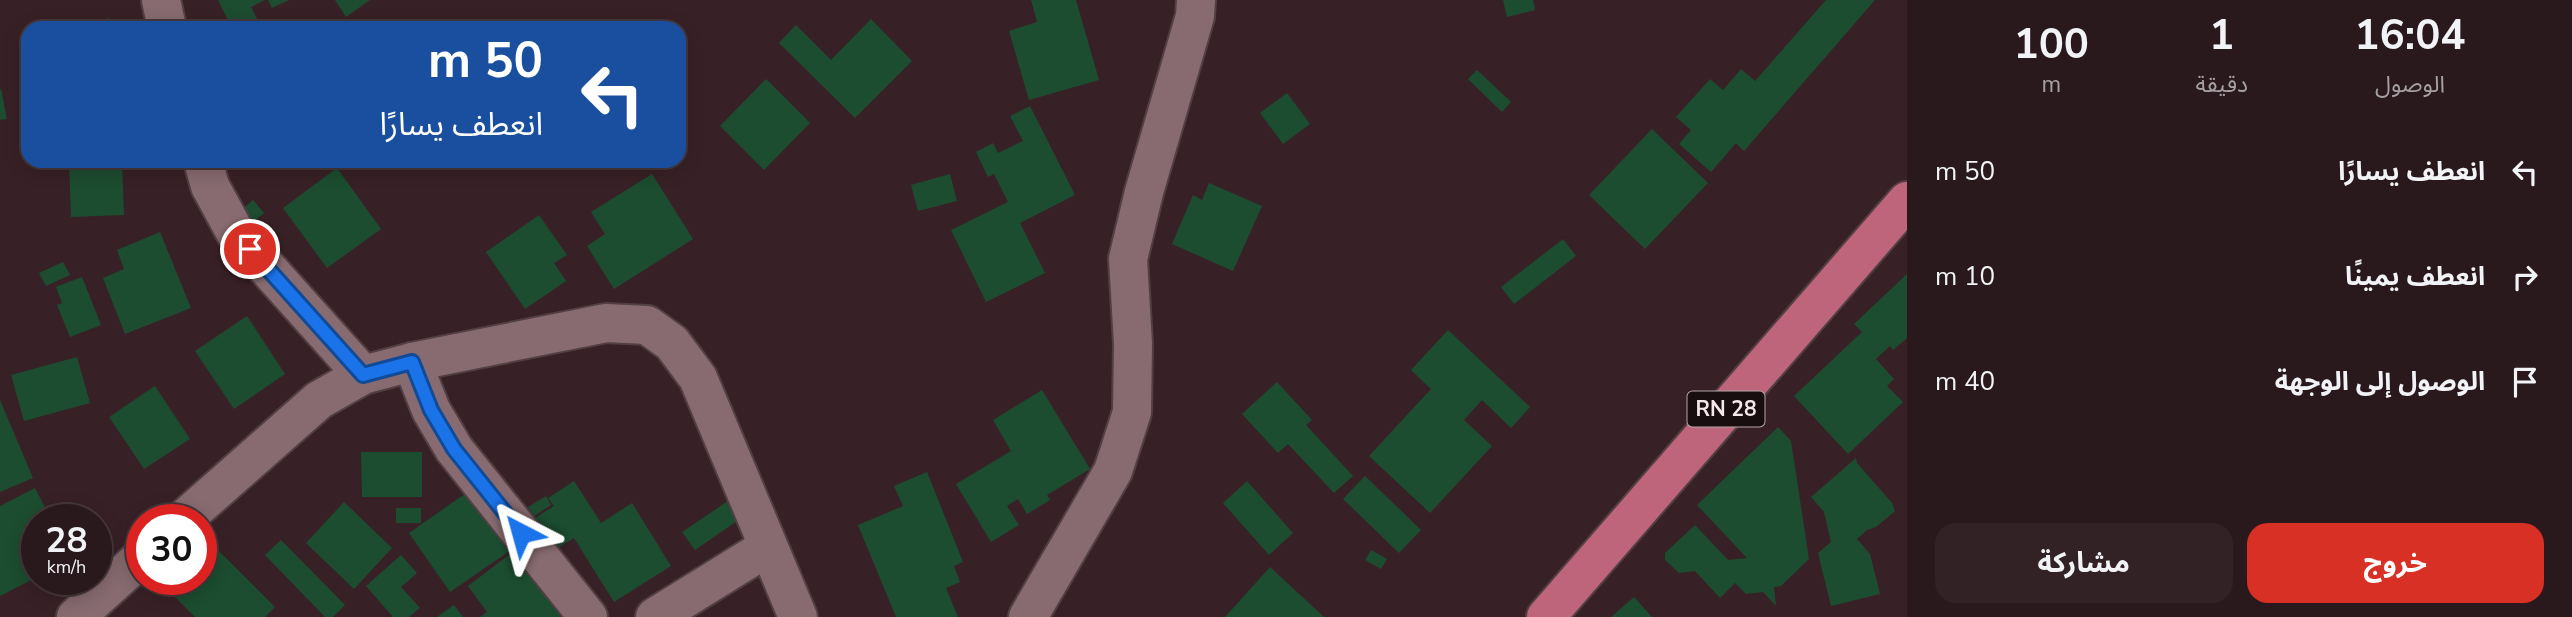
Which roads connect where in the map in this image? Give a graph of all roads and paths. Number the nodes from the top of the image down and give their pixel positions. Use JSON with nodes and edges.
{"nodes":[{"id":1,"x":161,"y":0,"type":"edge"},
{"id":2,"x":1196,"y":0,"type":"edge"},
{"id":3,"x":166,"y":21,"type":"edge"},
{"id":4,"x":205,"y":168,"type":"edge"},
{"id":5,"x":1907,"y":201,"type":"edge"},
{"id":6,"x":412,"y":362,"type":"junction"},
{"id":7,"x":363,"y":375,"type":"junction"},
{"id":8,"x":201,"y":504,"type":"edge"},
{"id":9,"x":768,"y":547,"type":"junction"},
{"id":10,"x":126,"y":572,"type":"edge"},
{"id":11,"x":76,"y":617,"type":"edge"},
{"id":12,"x":589,"y":617,"type":"edge"},
{"id":13,"x":655,"y":617,"type":"edge"},
{"id":14,"x":798,"y":617,"type":"edge"},
{"id":15,"x":1028,"y":617,"type":"edge"},
{"id":16,"x":1546,"y":617,"type":"edge"}],
"edges":[{"from":1,"to":3,"type":"street"},
{"from":2,"to":15,"type":"street"},
{"from":4,"to":7,"type":"street"},
{"from":5,"to":16,"type":"main road","number":"RN 28"},
{"from":6,"to":7,"type":"street"},
{"from":6,"to":9,"type":"street"},
{"from":6,"to":12,"type":"street"},
{"from":7,"to":8,"type":"street"},
{"from":9,"to":13,"type":"street"},
{"from":9,"to":14,"type":"street"},
{"from":10,"to":11,"type":"street"}]}
